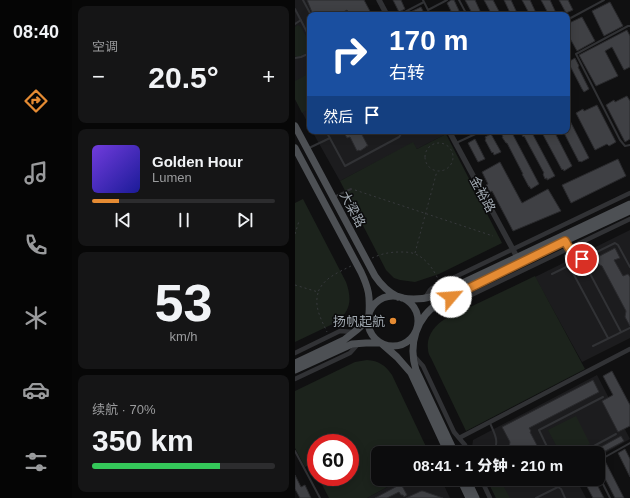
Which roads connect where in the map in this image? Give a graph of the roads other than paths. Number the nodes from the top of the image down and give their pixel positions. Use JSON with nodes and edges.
{"nodes":[{"id":1,"x":303,"y":0,"type":"edge"},
{"id":2,"x":379,"y":0,"type":"edge"},
{"id":3,"x":447,"y":0,"type":"edge"},
{"id":4,"x":459,"y":0,"type":"edge"},
{"id":5,"x":604,"y":0,"type":"edge"},
{"id":6,"x":423,"y":1,"type":"edge"},
{"id":7,"x":295,"y":10,"type":"edge"},
{"id":8,"x":309,"y":12,"type":"edge"},
{"id":9,"x":385,"y":12,"type":"edge"},
{"id":10,"x":404,"y":12,"type":"edge"},
{"id":11,"x":465,"y":12,"type":"edge"},
{"id":12,"x":570,"y":18,"type":"edge"},
{"id":13,"x":301,"y":20,"type":"junction"},
{"id":14,"x":295,"y":24,"type":"edge"},
{"id":15,"x":630,"y":26,"type":"edge"},
{"id":16,"x":307,"y":32,"type":"edge"},
{"id":17,"x":307,"y":54,"type":"edge"},
{"id":18,"x":295,"y":58,"type":"edge"},
{"id":19,"x":295,"y":126,"type":"edge"},
{"id":20,"x":327,"y":134,"type":"edge"},
{"id":21,"x":401,"y":134,"type":"edge"},
{"id":22,"x":450,"y":134,"type":"edge"},
{"id":23,"x":475,"y":134,"type":"edge"},
{"id":24,"x":329,"y":138,"type":"junction"},
{"id":25,"x":455,"y":143,"type":"junction"},
{"id":26,"x":630,"y":145,"type":"edge"},
{"id":27,"x":295,"y":148,"type":"edge"},
{"id":28,"x":307,"y":149,"type":"junction"},
{"id":29,"x":351,"y":189,"type":"road end"},
{"id":30,"x":630,"y":193,"type":"edge"},
{"id":31,"x":333,"y":198,"type":"junction"},
{"id":32,"x":630,"y":204,"type":"edge"},
{"id":33,"x":630,"y":212,"type":"edge"},
{"id":34,"x":630,"y":219,"type":"edge"},
{"id":35,"x":565,"y":241,"type":"junction"},
{"id":36,"x":569,"y":248,"type":"junction"},
{"id":37,"x":513,"y":250,"type":"junction"},
{"id":38,"x":517,"y":257,"type":"junction"},
{"id":39,"x":582,"y":259,"type":"junction"},
{"id":40,"x":569,"y":266,"type":"junction"},
{"id":41,"x":630,"y":267,"type":"edge"},
{"id":42,"x":552,"y":274,"type":"dead end"},
{"id":43,"x":400,"y":297,"type":"junction"},
{"id":44,"x":425,"y":298,"type":"junction"},
{"id":45,"x":430,"y":309,"type":"junction"},
{"id":46,"x":368,"y":317,"type":"junction"},
{"id":47,"x":630,"y":328,"type":"edge"},
{"id":48,"x":416,"y":330,"type":"junction"},
{"id":49,"x":353,"y":332,"type":"junction"},
{"id":50,"x":621,"y":332,"type":"junction"},
{"id":51,"x":608,"y":338,"type":"junction"},
{"id":52,"x":359,"y":343,"type":"junction"},
{"id":53,"x":381,"y":343,"type":"junction"},
{"id":54,"x":593,"y":346,"type":"dead end"},
{"id":55,"x":630,"y":349,"type":"edge"},
{"id":56,"x":295,"y":352,"type":"edge"},
{"id":57,"x":413,"y":354,"type":"junction"},
{"id":58,"x":295,"y":363,"type":"edge"},
{"id":59,"x":295,"y":370,"type":"edge"},
{"id":60,"x":295,"y":379,"type":"edge"},
{"id":61,"x":603,"y":398,"type":"dead end"},
{"id":62,"x":489,"y":422,"type":"junction"},
{"id":63,"x":616,"y":434,"type":"dead end"},
{"id":64,"x":459,"y":438,"type":"junction"},
{"id":65,"x":630,"y":443,"type":"edge"},
{"id":66,"x":445,"y":446,"type":"edge"},
{"id":67,"x":452,"y":446,"type":"edge"},
{"id":68,"x":466,"y":446,"type":"edge"},
{"id":69,"x":496,"y":446,"type":"edge"},
{"id":70,"x":547,"y":446,"type":"edge"},
{"id":71,"x":594,"y":446,"type":"edge"},
{"id":72,"x":295,"y":451,"type":"edge"},
{"id":73,"x":605,"y":457,"type":"edge"},
{"id":74,"x":463,"y":486,"type":"edge"},
{"id":75,"x":470,"y":486,"type":"edge"},
{"id":76,"x":484,"y":486,"type":"edge"},
{"id":77,"x":604,"y":486,"type":"edge"},
{"id":78,"x":319,"y":498,"type":"edge"},
{"id":79,"x":469,"y":498,"type":"edge"},
{"id":80,"x":476,"y":498,"type":"edge"},
{"id":81,"x":490,"y":498,"type":"edge"},
{"id":82,"x":536,"y":498,"type":"edge"},
{"id":83,"x":565,"y":498,"type":"edge"},
{"id":84,"x":610,"y":498,"type":"edge"}],
"edges":[{"from":1,"to":8,"type":"lane"},
{"from":2,"to":9,"type":"street"},
{"from":3,"to":6,"type":"lane"},
{"from":4,"to":11,"type":"lane"},
{"from":5,"to":12,"type":"lane"},
{"from":6,"to":10,"type":"lane"},
{"from":7,"to":13,"type":"lane"},
{"from":13,"to":14,"type":"lane"},
{"from":13,"to":16,"type":"lane"},
{"from":15,"to":26,"type":"lane"},
{"from":17,"to":18,"type":"lane"},
{"from":19,"to":28,"type":"main road","name":"大梁路"},
{"from":20,"to":24,"type":"lane"},
{"from":21,"to":24,"type":"lane"},
{"from":22,"to":25,"type":"street","name":"金裕路"},
{"from":23,"to":25,"type":"lane"},
{"from":24,"to":28,"type":"lane"},
{"from":25,"to":37,"type":"street","name":"金裕路"},
{"from":27,"to":46,"type":"main road","name":"大梁路"},
{"from":28,"to":31,"type":"main road","name":"大梁路"},
{"from":29,"to":31,"type":"lane"},
{"from":30,"to":37,"type":"street"},
{"from":31,"to":43,"type":"main road","name":"大梁路"},
{"from":32,"to":38,"type":"main road"},
{"from":33,"to":35,"type":"main road"},
{"from":34,"to":36,"type":"street"},
{"from":35,"to":36,"type":"lane"},
{"from":35,"to":45,"type":"main road"},
{"from":36,"to":39,"type":"lane"},
{"from":36,"to":40,"type":"lane"},
{"from":36,"to":45,"type":"street"},
{"from":37,"to":38,"type":"street","name":"金裕路"},
{"from":37,"to":44,"type":"street"},
{"from":38,"to":44,"type":"main road"},
{"from":39,"to":40,"type":"lane"},
{"from":39,"to":41,"type":"lane"},
{"from":39,"to":50,"type":"lane"},
{"from":40,"to":42,"type":"lane"},
{"from":40,"to":51,"type":"lane"},
{"from":43,"to":44,"type":"main road"},
{"from":43,"to":46,"type":"main road"},
{"from":43,"to":48,"type":"main road"},
{"from":45,"to":48,"type":"main road"},
{"from":46,"to":49,"type":"main road"},
{"from":46,"to":53,"type":"main road"},
{"from":47,"to":50,"type":"lane"},
{"from":48,"to":53,"type":"main road"},
{"from":48,"to":57,"type":"main road"},
{"from":49,"to":56,"type":"street"},
{"from":49,"to":58,"type":"main road"},
{"from":50,"to":51,"type":"lane"},
{"from":51,"to":54,"type":"lane"},
{"from":52,"to":53,"type":"main road"},
{"from":52,"to":59,"type":"main road"},
{"from":52,"to":60,"type":"street"},
{"from":53,"to":66,"type":"main road"},
{"from":55,"to":62,"type":"street"},
{"from":57,"to":64,"type":"street"},
{"from":57,"to":67,"type":"main road"},
{"from":61,"to":70,"type":"lane"},
{"from":62,"to":64,"type":"street"},
{"from":62,"to":69,"type":"lane"},
{"from":63,"to":71,"type":"lane"},
{"from":64,"to":68,"type":"street"},
{"from":65,"to":73,"type":"lane"},
{"from":72,"to":78,"type":"lane"},
{"from":74,"to":79,"type":"main road"},
{"from":75,"to":80,"type":"main road"},
{"from":76,"to":81,"type":"street"},
{"from":77,"to":84,"type":"lane"},
{"from":82,"to":83,"type":"lane"}]}
